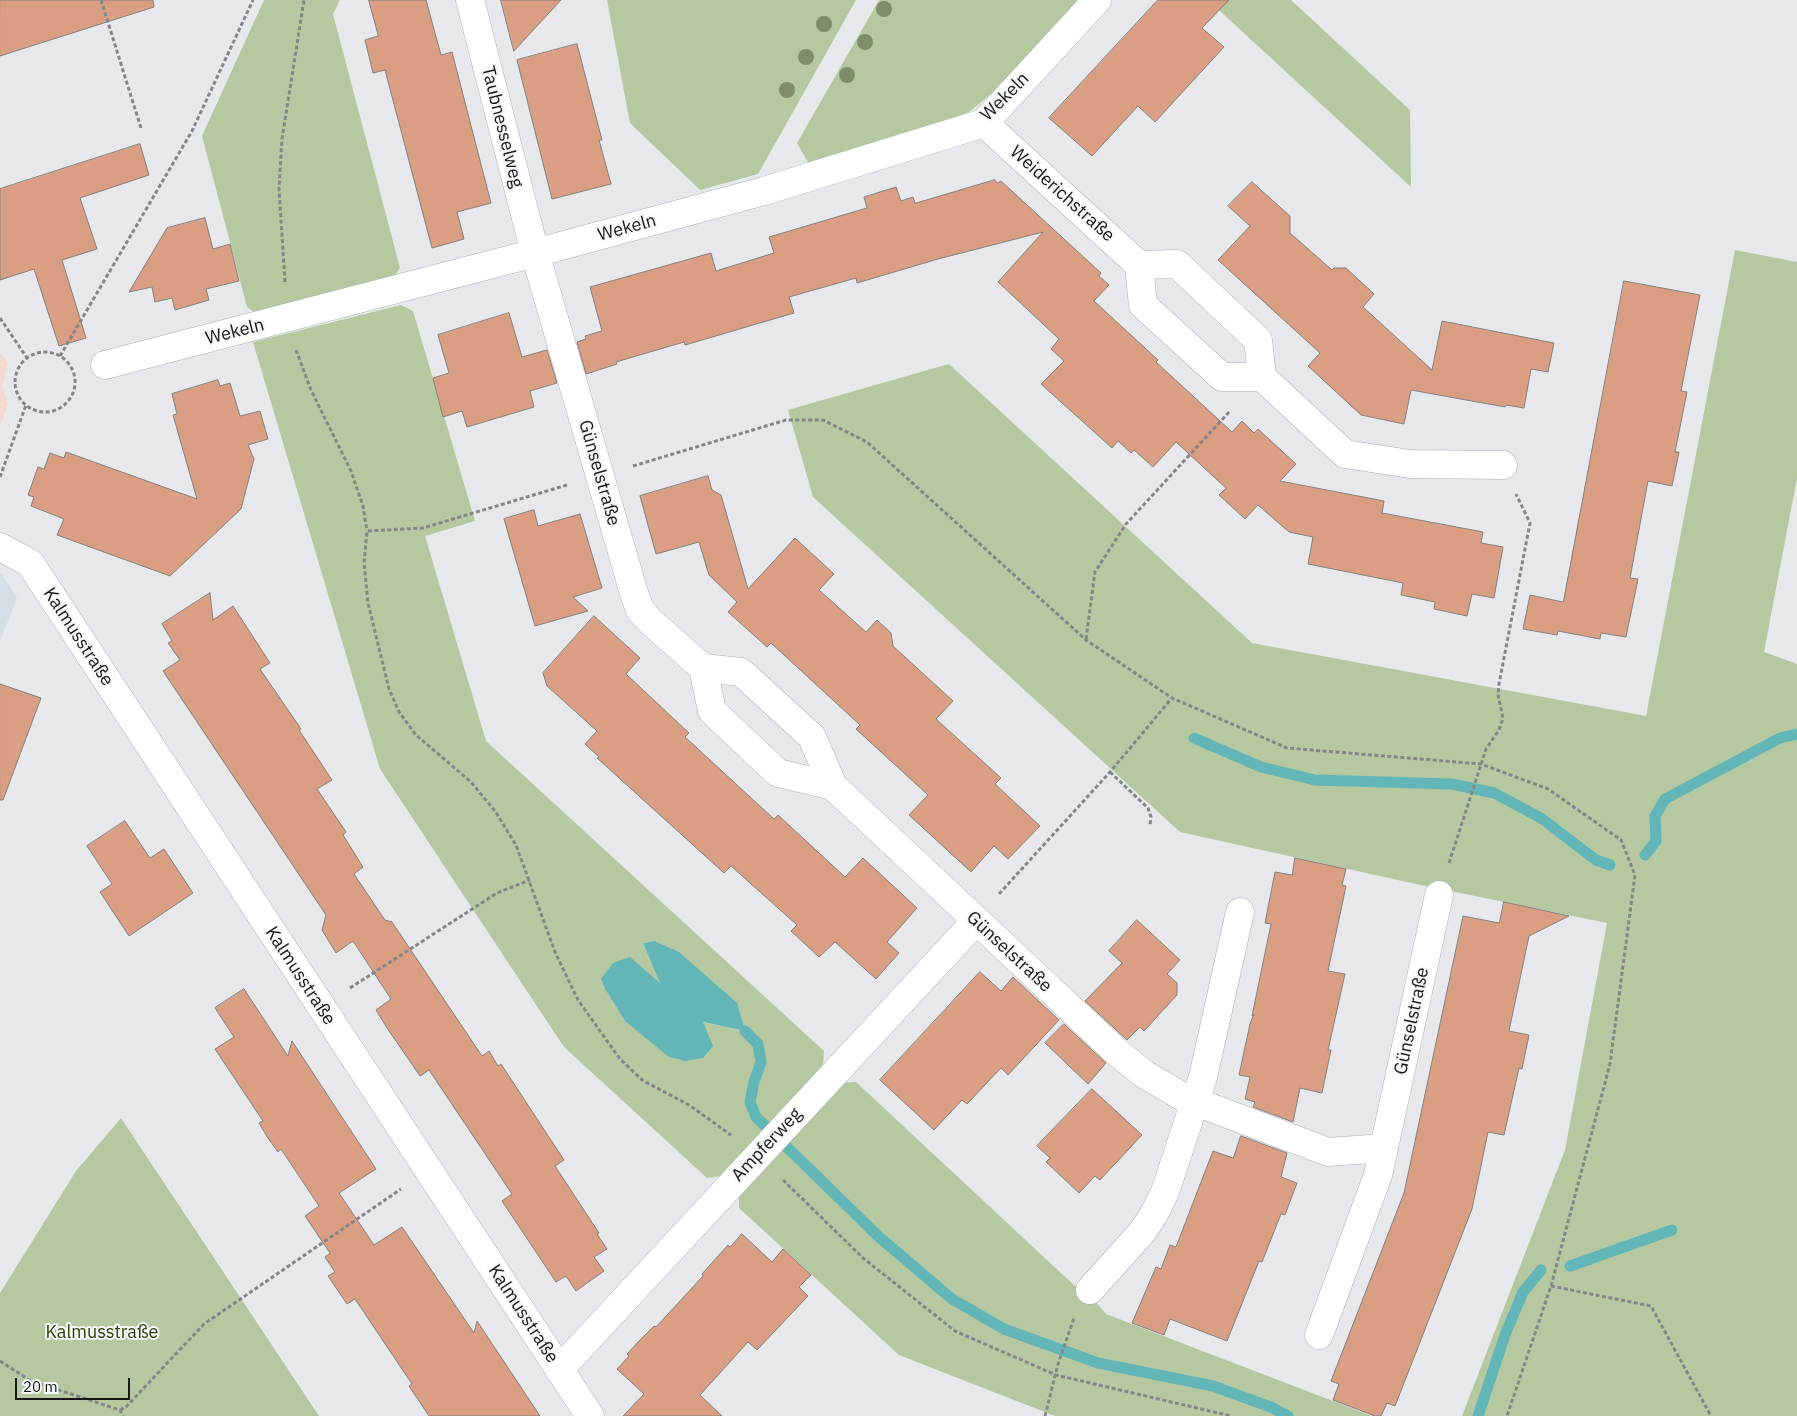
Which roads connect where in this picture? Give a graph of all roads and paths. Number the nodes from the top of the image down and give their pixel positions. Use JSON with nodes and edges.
{"nodes":[{"id":1,"x":101,"y":0,"type":"edge"},
{"id":2,"x":253,"y":0,"type":"edge"},
{"id":3,"x":304,"y":0,"type":"edge"},
{"id":4,"x":470,"y":0,"type":"edge"},
{"id":5,"x":1097,"y":0,"type":"edge"},
{"id":6,"x":984,"y":123,"type":"junction"},
{"id":7,"x":141,"y":128,"type":"dead end"},
{"id":8,"x":535,"y":253,"type":"junction"},
{"id":9,"x":1139,"y":265,"type":"junction"},
{"id":10,"x":0,"y":318,"type":"edge"},
{"id":11,"x":289,"y":318,"type":"junction"},
{"id":12,"x":60,"y":356,"type":"junction"},
{"id":13,"x":27,"y":358,"type":"junction"},
{"id":14,"x":105,"y":364,"type":"dead end"},
{"id":15,"x":1262,"y":377,"type":"junction"},
{"id":16,"x":26,"y":405,"type":"junction"},
{"id":17,"x":1503,"y":465,"type":"joint"},
{"id":18,"x":600,"y":476,"type":"junction"},
{"id":19,"x":0,"y":477,"type":"edge"},
{"id":20,"x":366,"y":531,"type":"junction"},
{"id":21,"x":0,"y":547,"type":"edge"},
{"id":22,"x":1086,"y":640,"type":"junction"},
{"id":23,"x":703,"y":668,"type":"junction"},
{"id":24,"x":1172,"y":698,"type":"junction"},
{"id":25,"x":1481,"y":764,"type":"junction"},
{"id":26,"x":1110,"y":772,"type":"junction"},
{"id":27,"x":833,"y":786,"type":"junction"},
{"id":28,"x":1150,"y":825,"type":"dead end"},
{"id":29,"x":530,"y":880,"type":"junction"},
{"id":30,"x":1439,"y":895,"type":"joint"},
{"id":31,"x":1240,"y":912,"type":"dead end"},
{"id":32,"x":976,"y":921,"type":"junction"},
{"id":33,"x":320,"y":1007,"type":"junction"},
{"id":34,"x":1196,"y":1102,"type":"junction"},
{"id":35,"x":769,"y":1143,"type":"junction"},
{"id":36,"x":1384,"y":1148,"type":"junction"},
{"id":37,"x":428,"y":1170,"type":"junction"},
{"id":38,"x":1551,"y":1286,"type":"junction"},
{"id":39,"x":1090,"y":1290,"type":"dead end"},
{"id":40,"x":1068,"y":1334,"type":"dead end"},
{"id":41,"x":1319,"y":1335,"type":"dead end"},
{"id":42,"x":0,"y":1361,"type":"edge"},
{"id":43,"x":559,"y":1370,"type":"junction"},
{"id":44,"x":1056,"y":1375,"type":"junction"},
{"id":45,"x":120,"y":1410,"type":"junction"},
{"id":46,"x":123,"y":1416,"type":"edge"},
{"id":47,"x":590,"y":1416,"type":"edge"},
{"id":48,"x":1045,"y":1416,"type":"edge"},
{"id":49,"x":1231,"y":1416,"type":"edge"},
{"id":50,"x":1507,"y":1416,"type":"edge"},
{"id":51,"x":1711,"y":1416,"type":"edge"}],
"edges":[{"from":1,"to":7,"type":"path"},
{"from":2,"to":12,"type":"path"},
{"from":3,"to":11,"type":"path"},
{"from":4,"to":8,"type":"street","name":"Taubnesselweg"},
{"from":5,"to":6,"type":"street","name":"Wekeln"},
{"from":6,"to":8,"type":"street","name":"Wekeln"},
{"from":6,"to":9,"type":"street","name":"Weiderichstraße"},
{"from":8,"to":11,"type":"street","name":"Wekeln"},
{"from":8,"to":18,"type":"street","name":"Günselstraße"},
{"from":9,"to":15,"type":"street"},
{"from":9,"to":15,"type":"street"},
{"from":10,"to":13,"type":"path"},
{"from":11,"to":14,"type":"street","name":"Wekeln"},
{"from":11,"to":20,"type":"path"},
{"from":12,"to":13,"type":"path"},
{"from":12,"to":16,"type":"path"},
{"from":13,"to":16,"type":"path"},
{"from":15,"to":17,"type":"street"},
{"from":15,"to":22,"type":"path"},
{"from":16,"to":19,"type":"path"},
{"from":17,"to":25,"type":"path"},
{"from":18,"to":20,"type":"path"},
{"from":18,"to":22,"type":"path"},
{"from":18,"to":23,"type":"street","name":"Günselstraße"},
{"from":20,"to":29,"type":"path"},
{"from":21,"to":33,"type":"street","name":"Kalmusstraße"},
{"from":22,"to":24,"type":"path"},
{"from":23,"to":27,"type":"street","name":"Günselstraße"},
{"from":23,"to":27,"type":"street"},
{"from":24,"to":25,"type":"path"},
{"from":24,"to":26,"type":"path"},
{"from":25,"to":30,"type":"path"},
{"from":25,"to":38,"type":"path"},
{"from":26,"to":28,"type":"path"},
{"from":26,"to":32,"type":"path"},
{"from":27,"to":32,"type":"street","name":"Günselstraße"},
{"from":29,"to":33,"type":"path"},
{"from":29,"to":35,"type":"path"},
{"from":30,"to":36,"type":"street","name":"Günselstraße"},
{"from":31,"to":34,"type":"street"},
{"from":32,"to":34,"type":"street","name":"Günselstraße"},
{"from":32,"to":35,"type":"street","name":"Ampferweg"},
{"from":33,"to":37,"type":"street","name":"Kalmusstraße"},
{"from":34,"to":36,"type":"street","name":"Günselstraße"},
{"from":34,"to":39,"type":"street"},
{"from":35,"to":43,"type":"street","name":"Ampferweg"},
{"from":35,"to":44,"type":"path"},
{"from":36,"to":41,"type":"street","name":"Günselstraße"},
{"from":37,"to":43,"type":"street","name":"Kalmusstraße"},
{"from":37,"to":45,"type":"path"},
{"from":38,"to":50,"type":"path"},
{"from":38,"to":51,"type":"path"},
{"from":40,"to":44,"type":"path"},
{"from":42,"to":45,"type":"path"},
{"from":43,"to":47,"type":"street","name":"Kalmusstraße"},
{"from":44,"to":48,"type":"path"},
{"from":44,"to":49,"type":"path"},
{"from":45,"to":46,"type":"path"}]}
